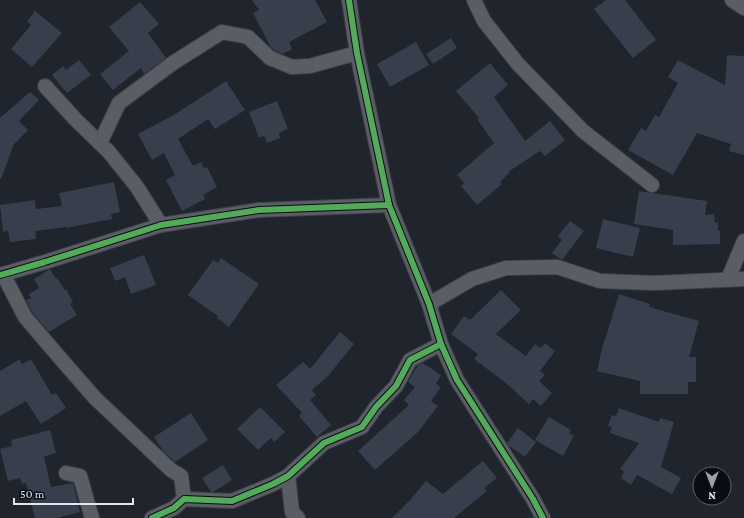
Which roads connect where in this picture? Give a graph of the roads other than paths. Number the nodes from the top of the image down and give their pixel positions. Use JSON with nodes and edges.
{"nodes":[{"id":1,"x":349,"y":0,"type":"edge"},
{"id":2,"x":474,"y":0,"type":"edge"},
{"id":3,"x":732,"y":0,"type":"edge"},
{"id":4,"x":744,"y":8,"type":"edge"},
{"id":5,"x":357,"y":53,"type":"junction"},
{"id":6,"x":45,"y":86,"type":"dead end"},
{"id":7,"x":100,"y":143,"type":"junction"},
{"id":8,"x":652,"y":185,"type":"dead end"},
{"id":9,"x":389,"y":205,"type":"junction"},
{"id":10,"x":161,"y":225,"type":"junction"},
{"id":11,"x":744,"y":240,"type":"edge"},
{"id":12,"x":1,"y":274,"type":"edge"},
{"id":13,"x":744,"y":278,"type":"edge"},
{"id":14,"x":728,"y":279,"type":"junction"},
{"id":15,"x":429,"y":304,"type":"junction"},
{"id":16,"x":441,"y":344,"type":"junction"},
{"id":17,"x":66,"y":473,"type":"dead end"},
{"id":18,"x":288,"y":476,"type":"junction"},
{"id":19,"x":184,"y":498,"type":"junction"},
{"id":20,"x":92,"y":518,"type":"edge"},
{"id":21,"x":152,"y":518,"type":"edge"},
{"id":22,"x":298,"y":518,"type":"edge"},
{"id":23,"x":543,"y":518,"type":"edge"}],
"edges":[{"from":1,"to":5,"type":"street"},
{"from":2,"to":8,"type":"street"},
{"from":3,"to":4,"type":"street"},
{"from":5,"to":7,"type":"street"},
{"from":5,"to":9,"type":"street"},
{"from":6,"to":7,"type":"street"},
{"from":7,"to":10,"type":"street"},
{"from":9,"to":10,"type":"street"},
{"from":9,"to":15,"type":"street"},
{"from":10,"to":12,"type":"street"},
{"from":11,"to":14,"type":"street"},
{"from":12,"to":19,"type":"street"},
{"from":13,"to":14,"type":"street"},
{"from":14,"to":15,"type":"street"},
{"from":15,"to":16,"type":"street"},
{"from":16,"to":18,"type":"street"},
{"from":16,"to":23,"type":"street"},
{"from":17,"to":20,"type":"street"},
{"from":18,"to":19,"type":"street"},
{"from":18,"to":22,"type":"street"},
{"from":19,"to":21,"type":"street"}]}
